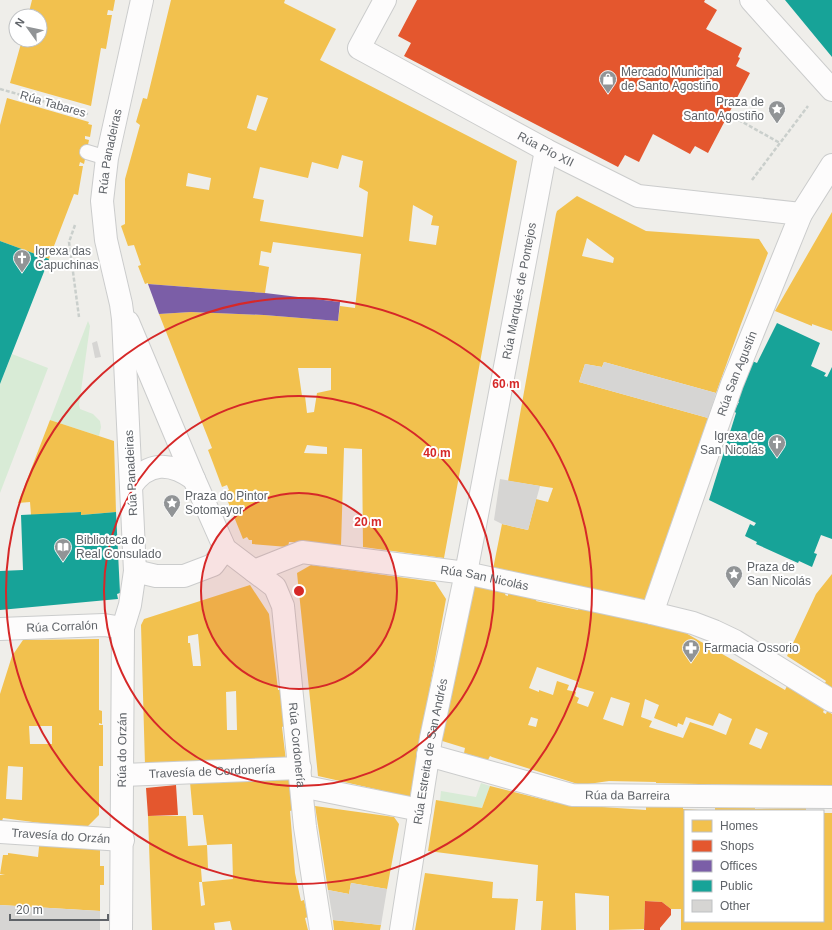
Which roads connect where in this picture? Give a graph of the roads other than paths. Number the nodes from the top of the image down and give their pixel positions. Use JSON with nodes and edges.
{"nodes":[{"id":1,"x":142,"y":0,"type":"edge"},
{"id":2,"x":385,"y":0,"type":"edge"},
{"id":3,"x":751,"y":0,"type":"edge"},
{"id":4,"x":832,"y":90,"type":"edge"},
{"id":5,"x":546,"y":150,"type":"junction"},
{"id":6,"x":87,"y":152,"type":"dead end"},
{"id":7,"x":107,"y":158,"type":"junction"},
{"id":8,"x":832,"y":165,"type":"edge"},
{"id":9,"x":801,"y":214,"type":"junction"},
{"id":10,"x":121,"y":304,"type":"junction"},
{"id":11,"x":194,"y":479,"type":"junction"},
{"id":12,"x":132,"y":486,"type":"junction"},
{"id":13,"x":224,"y":549,"type":"junction"},
{"id":14,"x":135,"y":571,"type":"junction"},
{"id":15,"x":254,"y":571,"type":"junction"},
{"id":16,"x":466,"y":573,"type":"junction"},
{"id":17,"x":652,"y":613,"type":"junction"},
{"id":18,"x":123,"y":628,"type":"junction"},
{"id":19,"x":0,"y":629,"type":"edge"},
{"id":20,"x":832,"y":701,"type":"edge"},
{"id":21,"x":428,"y":755,"type":"junction"},
{"id":22,"x":122,"y":775,"type":"junction"},
{"id":23,"x":301,"y":777,"type":"junction"},
{"id":24,"x":832,"y":797,"type":"edge"},
{"id":25,"x":420,"y":810,"type":"junction"},
{"id":26,"x":0,"y":832,"type":"edge"},
{"id":27,"x":123,"y":840,"type":"junction"},
{"id":28,"x":121,"y":930,"type":"edge"},
{"id":29,"x":321,"y":930,"type":"edge"},
{"id":30,"x":401,"y":930,"type":"edge"}],
"edges":[{"from":1,"to":7,"type":"street","name":"Rúa Panadeiras"},
{"from":2,"to":5,"type":"street","name":"Rúa Pío XII"},
{"from":3,"to":4,"type":"street"},
{"from":5,"to":9,"type":"street","name":"Rúa Pío XII"},
{"from":5,"to":16,"type":"street","name":"Rúa Marqués de Pontejos"},
{"from":6,"to":7,"type":"lane"},
{"from":7,"to":10,"type":"street","name":"Rúa Panadeiras"},
{"from":8,"to":9,"type":"street","name":"Rúa San Agustín"},
{"from":9,"to":17,"type":"street","name":"Rúa San Agustín"},
{"from":10,"to":11,"type":"street","name":"Rúa Panadeiras"},
{"from":10,"to":12,"type":"street","name":"Rúa Panadeiras"},
{"from":11,"to":12,"type":"street"},
{"from":11,"to":13,"type":"street","name":"Rúa Panadeiras"},
{"from":12,"to":14,"type":"street","name":"Rúa Panadeiras"},
{"from":13,"to":14,"type":"street"},
{"from":13,"to":15,"type":"street"},
{"from":14,"to":18,"type":"street","name":"Rúa do Orzán"},
{"from":15,"to":16,"type":"street","name":"Rúa San Nicolás"},
{"from":15,"to":23,"type":"street","name":"Rúa Cordonería"},
{"from":16,"to":17,"type":"street","name":"Rúa San Nicolás"},
{"from":16,"to":21,"type":"street","name":"Rúa Estreita de San Andrés"},
{"from":17,"to":20,"type":"street","name":"Rúa San Nicolás"},
{"from":18,"to":19,"type":"street","name":"Rúa Corralón"},
{"from":18,"to":22,"type":"street","name":"Rúa do Orzán"},
{"from":21,"to":24,"type":"street","name":"Rúa da Barreira"},
{"from":21,"to":25,"type":"street","name":"Rúa Estreita de San Andrés"},
{"from":22,"to":23,"type":"street","name":"Travesía de Cordonería"},
{"from":22,"to":27,"type":"street","name":"Rúa do Orzán"},
{"from":23,"to":25,"type":"street","name":"Travesía de Cordonería"},
{"from":23,"to":29,"type":"street","name":"Rúa Cordonería"},
{"from":25,"to":30,"type":"street","name":"Rúa Estreita de San Andrés"},
{"from":26,"to":27,"type":"street","name":"Travesía do Orzán"},
{"from":27,"to":28,"type":"street","name":"Rúa do Orzán"}]}
